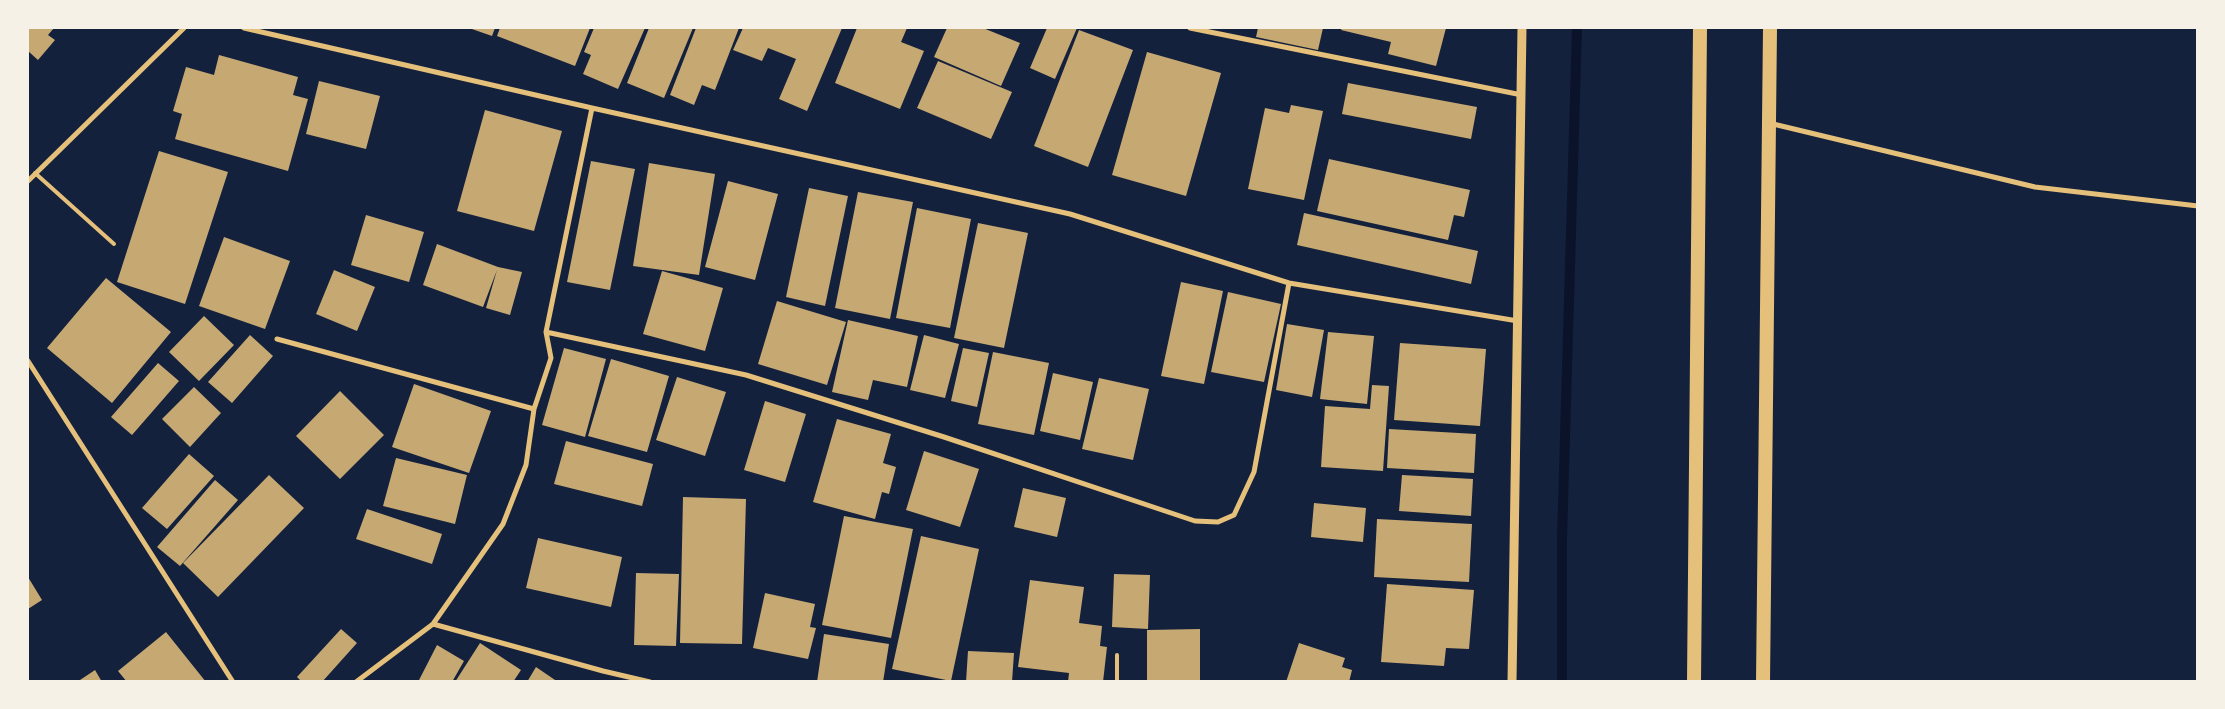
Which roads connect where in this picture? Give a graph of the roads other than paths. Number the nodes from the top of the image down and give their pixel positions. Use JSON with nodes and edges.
{"nodes":[{"id":1,"x":184,"y":28,"type":"edge"},
{"id":2,"x":244,"y":28,"type":"edge"},
{"id":3,"x":1190,"y":28,"type":"edge"},
{"id":4,"x":1522,"y":28,"type":"edge"},
{"id":5,"x":1700,"y":28,"type":"edge"},
{"id":6,"x":1770,"y":28,"type":"edge"},
{"id":7,"x":1522,"y":95,"type":"junction"},
{"id":8,"x":592,"y":108,"type":"junction"},
{"id":9,"x":1770,"y":123,"type":"junction"},
{"id":10,"x":35,"y":173,"type":"junction"},
{"id":11,"x":28,"y":181,"type":"edge"},
{"id":12,"x":2198,"y":206,"type":"edge"},
{"id":13,"x":114,"y":244,"type":"dead end"},
{"id":14,"x":1289,"y":284,"type":"junction"},
{"id":15,"x":1519,"y":321,"type":"junction"},
{"id":16,"x":546,"y":332,"type":"junction"},
{"id":17,"x":277,"y":339,"type":"dead end"},
{"id":18,"x":28,"y":361,"type":"edge"},
{"id":19,"x":534,"y":409,"type":"junction"},
{"id":20,"x":433,"y":624,"type":"junction"},
{"id":21,"x":1117,"y":655,"type":"dead end"},
{"id":22,"x":233,"y":682,"type":"edge"},
{"id":23,"x":356,"y":682,"type":"edge"},
{"id":24,"x":650,"y":682,"type":"edge"},
{"id":25,"x":1117,"y":682,"type":"edge"},
{"id":26,"x":1512,"y":682,"type":"edge"},
{"id":27,"x":1694,"y":682,"type":"edge"},
{"id":28,"x":1763,"y":682,"type":"edge"}],
"edges":[{"from":1,"to":10,"type":"street"},
{"from":2,"to":8,"type":"street"},
{"from":3,"to":7,"type":"street"},
{"from":4,"to":7,"type":"street"},
{"from":5,"to":27,"type":"highway"},
{"from":6,"to":9,"type":"highway"},
{"from":7,"to":15,"type":"street"},
{"from":8,"to":14,"type":"street"},
{"from":8,"to":16,"type":"street"},
{"from":9,"to":12,"type":"street"},
{"from":9,"to":28,"type":"highway"},
{"from":10,"to":11,"type":"street"},
{"from":10,"to":13,"type":"lane"},
{"from":14,"to":15,"type":"street"},
{"from":14,"to":16,"type":"street"},
{"from":15,"to":26,"type":"street"},
{"from":16,"to":19,"type":"street"},
{"from":17,"to":19,"type":"street"},
{"from":18,"to":22,"type":"street"},
{"from":19,"to":20,"type":"street"},
{"from":20,"to":23,"type":"street"},
{"from":20,"to":24,"type":"street"},
{"from":21,"to":25,"type":"lane"}]}
